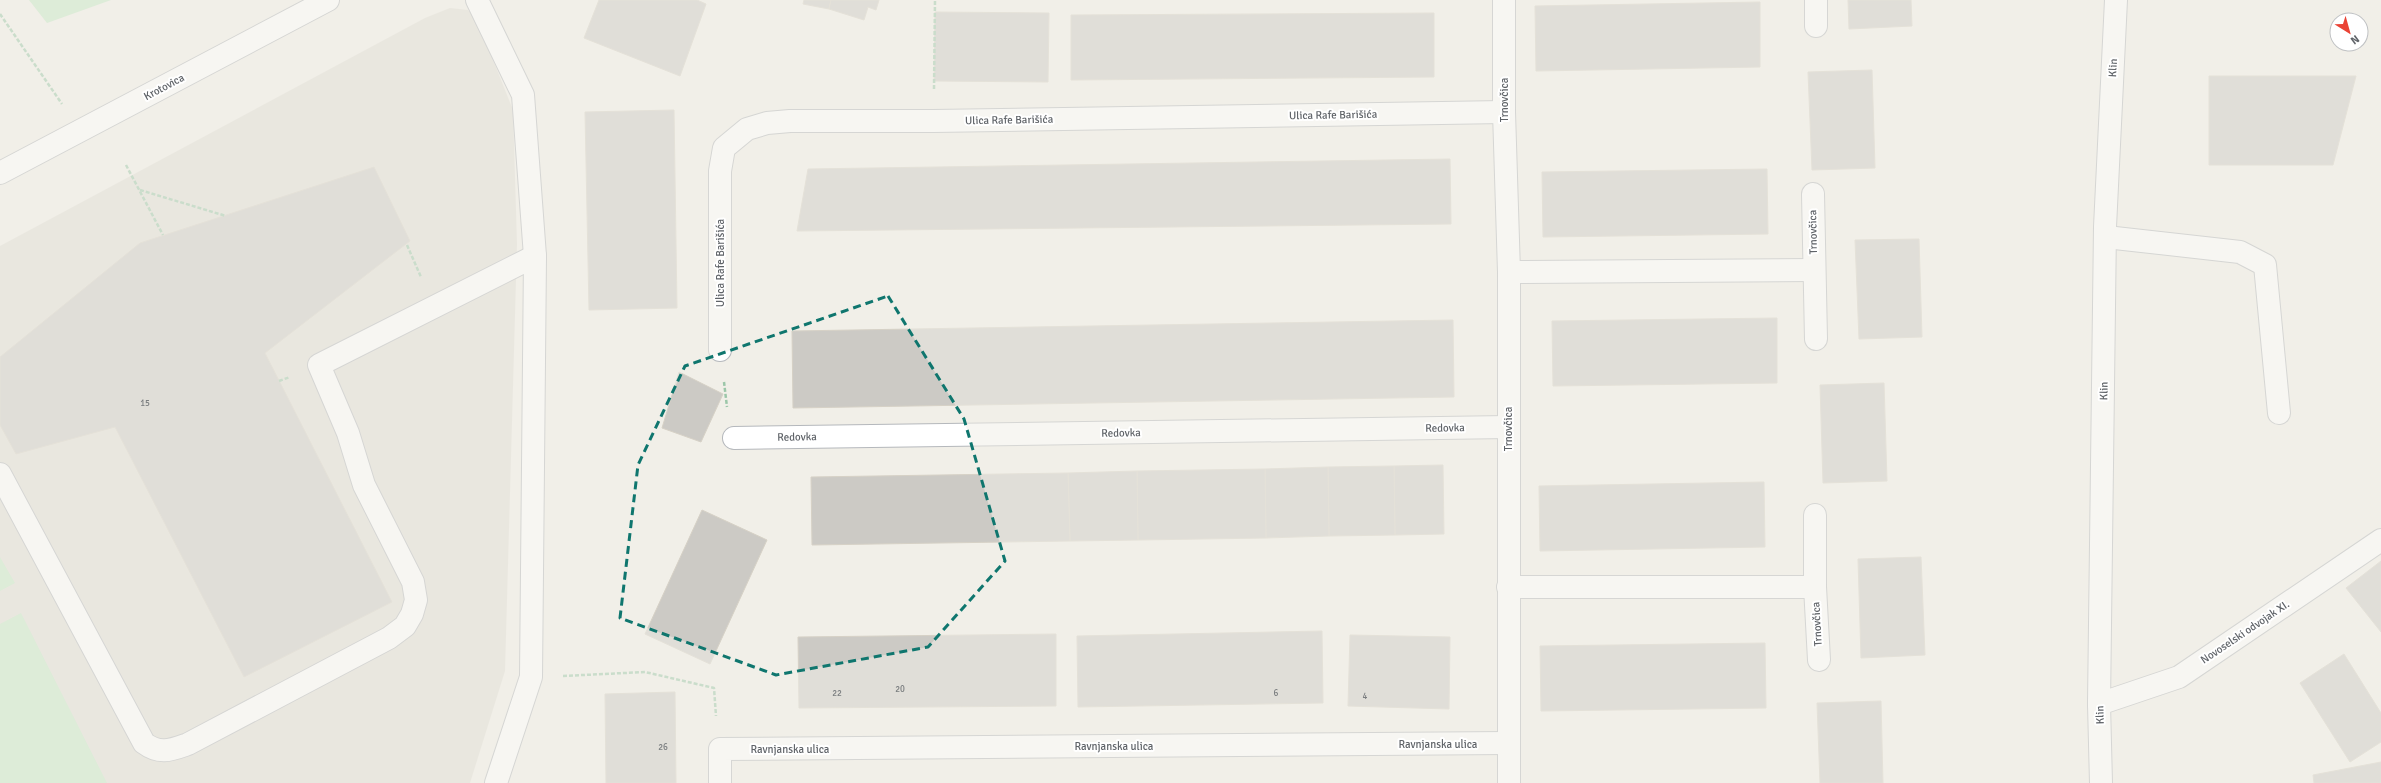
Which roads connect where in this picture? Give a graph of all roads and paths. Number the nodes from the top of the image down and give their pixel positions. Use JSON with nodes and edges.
{"nodes":[{"id":1,"x":328,"y":0,"type":"edge"},
{"id":2,"x":477,"y":0,"type":"edge"},
{"id":3,"x":935,"y":0,"type":"edge"},
{"id":4,"x":1504,"y":0,"type":"edge"},
{"id":5,"x":1816,"y":0,"type":"edge"},
{"id":6,"x":2116,"y":0,"type":"edge"},
{"id":7,"x":0,"y":14,"type":"edge"},
{"id":8,"x":1816,"y":26,"type":"dead end"},
{"id":9,"x":66,"y":110,"type":"dead end"},
{"id":10,"x":1504,"y":112,"type":"junction"},
{"id":11,"x":933,"y":121,"type":"junction"},
{"id":12,"x":126,"y":165,"type":"dead end"},
{"id":13,"x":0,"y":174,"type":"edge"},
{"id":14,"x":140,"y":190,"type":"junction"},
{"id":15,"x":1813,"y":194,"type":"dead end"},
{"id":16,"x":226,"y":216,"type":"dead end"},
{"id":17,"x":163,"y":235,"type":"dead end"},
{"id":18,"x":2106,"y":237,"type":"junction"},
{"id":19,"x":535,"y":256,"type":"junction"},
{"id":20,"x":1814,"y":270,"type":"junction"},
{"id":21,"x":1509,"y":272,"type":"junction"},
{"id":22,"x":1816,"y":339,"type":"dead end"},
{"id":23,"x":720,"y":350,"type":"joint"},
{"id":24,"x":2279,"y":413,"type":"dead end"},
{"id":25,"x":1508,"y":427,"type":"junction"},
{"id":26,"x":734,"y":438,"type":"joint"},
{"id":27,"x":0,"y":474,"type":"edge"},
{"id":28,"x":1815,"y":515,"type":"dead end"},
{"id":29,"x":2381,"y":540,"type":"edge"},
{"id":30,"x":1508,"y":587,"type":"junction"},
{"id":31,"x":1815,"y":587,"type":"junction"},
{"id":32,"x":1819,"y":660,"type":"dead end"},
{"id":33,"x":530,"y":677,"type":"junction"},
{"id":34,"x":2099,"y":704,"type":"junction"},
{"id":35,"x":1508,"y":743,"type":"junction"},
{"id":36,"x":720,"y":749,"type":"junction"},
{"id":37,"x":496,"y":783,"type":"edge"},
{"id":38,"x":720,"y":783,"type":"edge"},
{"id":39,"x":1509,"y":783,"type":"edge"},
{"id":40,"x":2101,"y":783,"type":"edge"}],
"edges":[{"from":1,"to":13,"type":"street","name":"Krotovica"},
{"from":2,"to":19,"type":"street"},
{"from":3,"to":11,"type":"path"},
{"from":4,"to":10,"type":"street","name":"Trnovčica"},
{"from":5,"to":8,"type":"street"},
{"from":6,"to":18,"type":"street","name":"Klin"},
{"from":7,"to":9,"type":"path"},
{"from":10,"to":11,"type":"street","name":"Ulica Rafe Barišića"},
{"from":10,"to":21,"type":"street","name":"Trnovčica"},
{"from":11,"to":23,"type":"street","name":"Ulica Rafe Barišića"},
{"from":12,"to":14,"type":"path"},
{"from":14,"to":16,"type":"path"},
{"from":14,"to":17,"type":"path"},
{"from":15,"to":20,"type":"street","name":"Trnovčica"},
{"from":18,"to":24,"type":"street"},
{"from":18,"to":34,"type":"street","name":"Klin"},
{"from":19,"to":27,"type":"street"},
{"from":19,"to":33,"type":"street"},
{"from":20,"to":21,"type":"street","name":"Trnovčica"},
{"from":20,"to":22,"type":"street","name":"Trnovčica"},
{"from":21,"to":25,"type":"street","name":"Trnovčica"},
{"from":23,"to":26,"type":"path"},
{"from":25,"to":26,"type":"street","name":"Redovka"},
{"from":25,"to":30,"type":"street","name":"Trnovčica"},
{"from":28,"to":31,"type":"street","name":"Trnovčica"},
{"from":29,"to":34,"type":"street","name":"Novoselski odvojak XI."},
{"from":30,"to":31,"type":"street","name":"Trnovčica"},
{"from":30,"to":35,"type":"street","name":"Trnovčica"},
{"from":31,"to":32,"type":"street","name":"Trnovčica"},
{"from":33,"to":36,"type":"path"},
{"from":33,"to":37,"type":"street"},
{"from":34,"to":40,"type":"street","name":"Klin"},
{"from":35,"to":36,"type":"street","name":"Ravnjanska ulica"},
{"from":35,"to":39,"type":"street","name":"Trnovčica"},
{"from":36,"to":38,"type":"street"}]}
